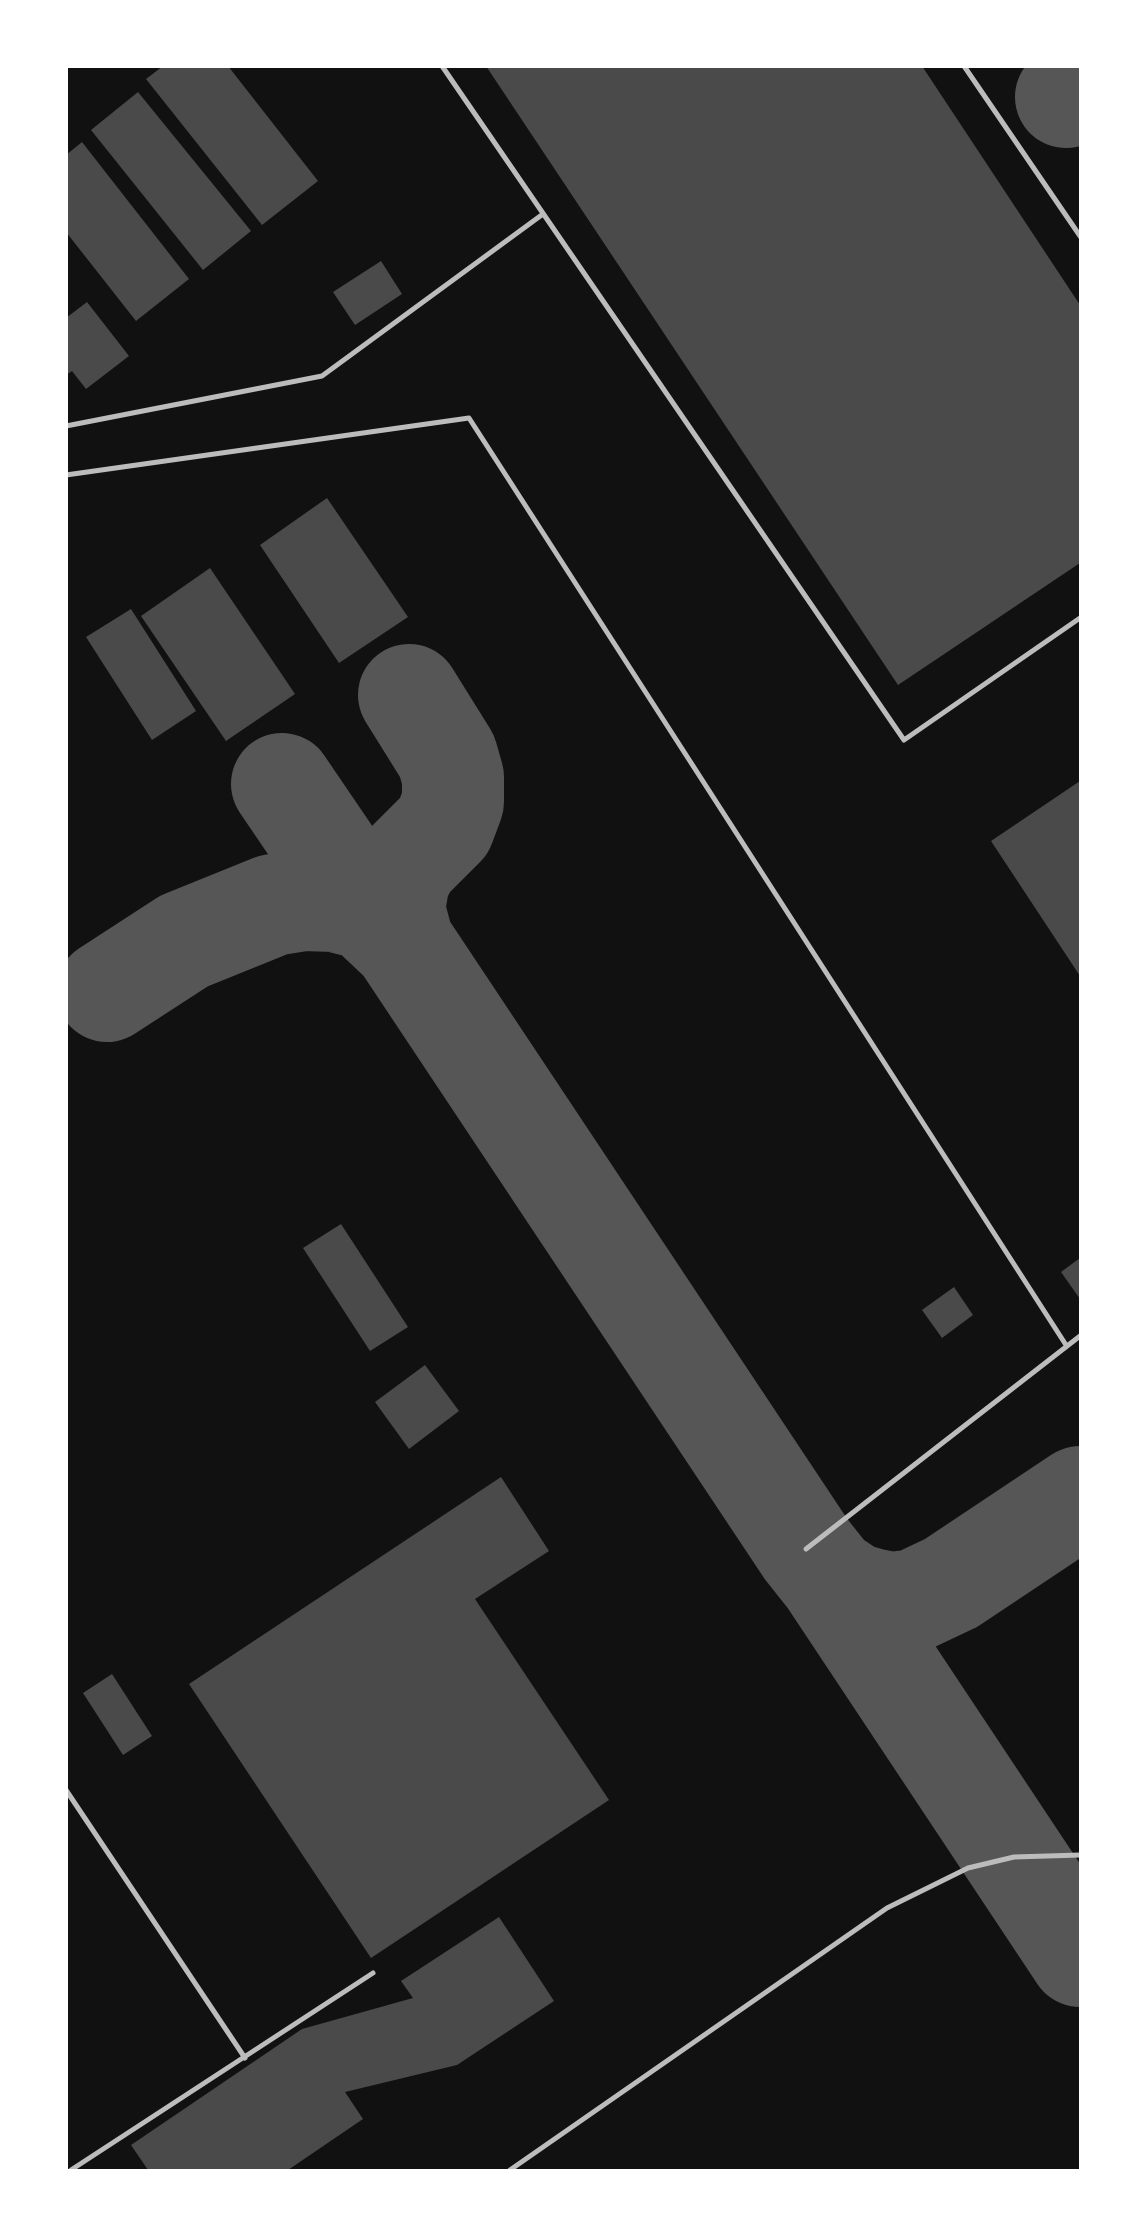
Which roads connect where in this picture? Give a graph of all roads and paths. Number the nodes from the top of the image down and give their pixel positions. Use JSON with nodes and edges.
{"nodes":[{"id":1,"x":442,"y":66,"type":"edge"},
{"id":2,"x":964,"y":66,"type":"edge"},
{"id":3,"x":543,"y":214,"type":"junction"},
{"id":4,"x":1080,"y":236,"type":"edge"},
{"id":5,"x":66,"y":426,"type":"edge"},
{"id":6,"x":66,"y":475,"type":"edge"},
{"id":7,"x":1080,"y":618,"type":"edge"},
{"id":8,"x":1080,"y":1336,"type":"edge"},
{"id":9,"x":1066,"y":1345,"type":"junction"},
{"id":10,"x":806,"y":1549,"type":"dead end"},
{"id":11,"x":66,"y":1790,"type":"edge"},
{"id":12,"x":1080,"y":1855,"type":"edge"},
{"id":13,"x":373,"y":1973,"type":"dead end"},
{"id":14,"x":245,"y":2058,"type":"junction"},
{"id":15,"x":71,"y":2171,"type":"edge"},
{"id":16,"x":510,"y":2171,"type":"edge"}],
"edges":[{"from":1,"to":3,"type":"lane"},
{"from":2,"to":4,"type":"lane"},
{"from":3,"to":5,"type":"lane"},
{"from":3,"to":7,"type":"lane"},
{"from":6,"to":9,"type":"lane"},
{"from":8,"to":9,"type":"lane"},
{"from":9,"to":10,"type":"lane"},
{"from":11,"to":14,"type":"lane"},
{"from":12,"to":16,"type":"lane"},
{"from":13,"to":14,"type":"lane"},
{"from":14,"to":15,"type":"lane"}]}
